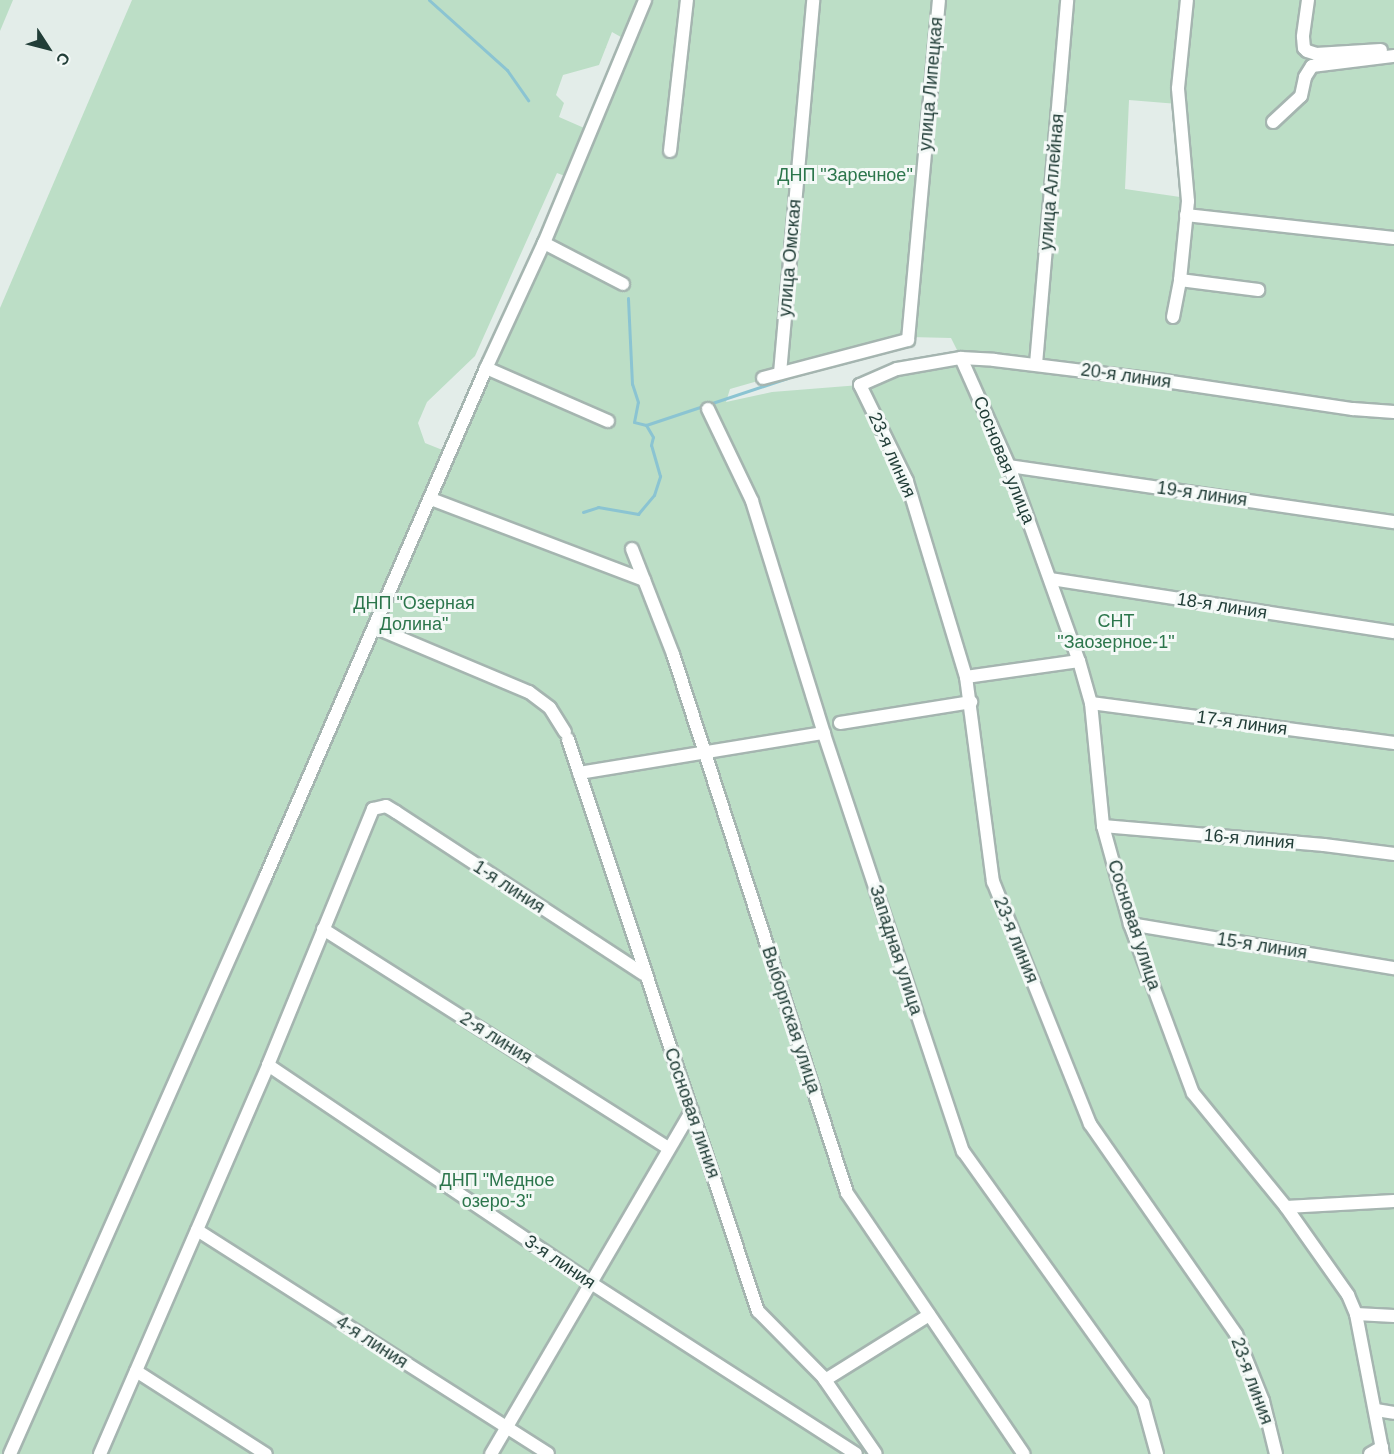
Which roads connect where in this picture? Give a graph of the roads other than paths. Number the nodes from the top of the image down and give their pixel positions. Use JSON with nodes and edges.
{"nodes":[{"id":1,"x":645,"y":0,"type":"edge"},
{"id":2,"x":687,"y":0,"type":"edge"},
{"id":3,"x":813,"y":0,"type":"edge"},
{"id":4,"x":939,"y":0,"type":"edge"},
{"id":5,"x":1067,"y":0,"type":"edge"},
{"id":6,"x":1187,"y":0,"type":"edge"},
{"id":7,"x":1308,"y":0,"type":"edge"},
{"id":8,"x":1394,"y":48,"type":"edge"},
{"id":9,"x":1394,"y":56,"type":"edge"},
{"id":10,"x":1273,"y":122,"type":"dead end"},
{"id":11,"x":670,"y":151,"type":"dead end"},
{"id":12,"x":1186,"y":215,"type":"junction"},
{"id":13,"x":1394,"y":238,"type":"edge"},
{"id":14,"x":544,"y":243,"type":"junction"},
{"id":15,"x":1180,"y":280,"type":"junction"},
{"id":16,"x":623,"y":284,"type":"dead end"},
{"id":17,"x":1258,"y":290,"type":"dead end"},
{"id":18,"x":1173,"y":317,"type":"dead end"},
{"id":19,"x":961,"y":358,"type":"junction"},
{"id":20,"x":1036,"y":364,"type":"junction"},
{"id":21,"x":486,"y":368,"type":"junction"},
{"id":22,"x":780,"y":373,"type":"junction"},
{"id":23,"x":763,"y":378,"type":"dead end"},
{"id":24,"x":860,"y":385,"type":"joint"},
{"id":25,"x":708,"y":409,"type":"dead end"},
{"id":26,"x":1394,"y":412,"type":"edge"},
{"id":27,"x":608,"y":421,"type":"dead end"},
{"id":28,"x":1010,"y":466,"type":"junction"},
{"id":29,"x":431,"y":499,"type":"junction"},
{"id":30,"x":1394,"y":522,"type":"edge"},
{"id":31,"x":632,"y":549,"type":"dead end"},
{"id":32,"x":1051,"y":579,"type":"junction"},
{"id":33,"x":644,"y":580,"type":"junction"},
{"id":34,"x":374,"y":627,"type":"junction"},
{"id":35,"x":1394,"y":632,"type":"edge"},
{"id":36,"x":1079,"y":661,"type":"junction"},
{"id":37,"x":966,"y":677,"type":"junction"},
{"id":38,"x":971,"y":702,"type":"junction"},
{"id":39,"x":1091,"y":703,"type":"junction"},
{"id":40,"x":840,"y":723,"type":"dead end"},
{"id":41,"x":824,"y":733,"type":"junction"},
{"id":42,"x":1394,"y":743,"type":"edge"},
{"id":43,"x":704,"y":751,"type":"junction"},
{"id":44,"x":579,"y":773,"type":"junction"},
{"id":45,"x":1103,"y":826,"type":"junction"},
{"id":46,"x":1394,"y":854,"type":"edge"},
{"id":47,"x":1130,"y":924,"type":"junction"},
{"id":48,"x":323,"y":929,"type":"junction"},
{"id":49,"x":1394,"y":968,"type":"edge"},
{"id":50,"x":644,"y":974,"type":"junction"},
{"id":51,"x":268,"y":1065,"type":"junction"},
{"id":52,"x":692,"y":1110,"type":"junction"},
{"id":53,"x":668,"y":1148,"type":"junction"},
{"id":54,"x":1394,"y":1201,"type":"edge"},
{"id":55,"x":1286,"y":1207,"type":"junction"},
{"id":56,"x":197,"y":1230,"type":"junction"},
{"id":57,"x":591,"y":1283,"type":"junction"},
{"id":58,"x":1356,"y":1314,"type":"junction"},
{"id":59,"x":929,"y":1315,"type":"junction"},
{"id":60,"x":1394,"y":1316,"type":"edge"},
{"id":61,"x":136,"y":1371,"type":"junction"},
{"id":62,"x":825,"y":1380,"type":"junction"},
{"id":63,"x":1376,"y":1410,"type":"junction"},
{"id":64,"x":1394,"y":1413,"type":"edge"},
{"id":65,"x":506,"y":1428,"type":"junction"},
{"id":66,"x":1382,"y":1450,"type":"edge"},
{"id":67,"x":10,"y":1454,"type":"edge"},
{"id":68,"x":100,"y":1454,"type":"edge"},
{"id":69,"x":266,"y":1454,"type":"edge"},
{"id":70,"x":491,"y":1454,"type":"edge"},
{"id":71,"x":548,"y":1454,"type":"edge"},
{"id":72,"x":856,"y":1454,"type":"edge"},
{"id":73,"x":876,"y":1454,"type":"edge"},
{"id":74,"x":1024,"y":1454,"type":"edge"},
{"id":75,"x":1157,"y":1454,"type":"edge"},
{"id":76,"x":1276,"y":1454,"type":"edge"},
{"id":77,"x":1370,"y":1454,"type":"edge"}],
"edges":[{"from":1,"to":14,"type":"street"},
{"from":2,"to":11,"type":"street"},
{"from":3,"to":22,"type":"street","name":"улица Омская"},
{"from":4,"to":22,"type":"street","name":"улица Липецкая"},
{"from":5,"to":20,"type":"street","name":"улица Аллейная"},
{"from":6,"to":12,"type":"street"},
{"from":7,"to":8,"type":"street"},
{"from":9,"to":10,"type":"street"},
{"from":12,"to":13,"type":"street"},
{"from":12,"to":15,"type":"street"},
{"from":14,"to":16,"type":"street"},
{"from":14,"to":21,"type":"street"},
{"from":15,"to":17,"type":"street"},
{"from":15,"to":18,"type":"street"},
{"from":19,"to":20,"type":"street","name":"20-я линия"},
{"from":19,"to":24,"type":"street","name":"20-я линия"},
{"from":19,"to":28,"type":"street","name":"Сосновая улица"},
{"from":20,"to":26,"type":"street","name":"20-я линия"},
{"from":21,"to":27,"type":"street"},
{"from":21,"to":29,"type":"street"},
{"from":22,"to":23,"type":"street","name":"улица Липецкая"},
{"from":24,"to":37,"type":"street","name":"23-я линия"},
{"from":25,"to":41,"type":"street","name":"Западная улица"},
{"from":28,"to":30,"type":"street","name":"19-я линия"},
{"from":28,"to":32,"type":"street","name":"Сосновая улица"},
{"from":29,"to":33,"type":"street"},
{"from":29,"to":34,"type":"street"},
{"from":31,"to":33,"type":"street","name":"Выборгская улица"},
{"from":32,"to":35,"type":"street","name":"18-я линия"},
{"from":32,"to":36,"type":"street","name":"Сосновая улица"},
{"from":33,"to":43,"type":"street","name":"Выборгская улица"},
{"from":34,"to":44,"type":"street","name":"Сосновая линия"},
{"from":34,"to":67,"type":"street"},
{"from":36,"to":37,"type":"street"},
{"from":36,"to":39,"type":"street","name":"Сосновая улица"},
{"from":37,"to":38,"type":"street","name":"23-я линия"},
{"from":38,"to":40,"type":"street"},
{"from":38,"to":76,"type":"street","name":"23-я линия"},
{"from":39,"to":42,"type":"street","name":"17-я линия"},
{"from":39,"to":45,"type":"street","name":"Сосновая улица"},
{"from":41,"to":43,"type":"street"},
{"from":41,"to":75,"type":"street","name":"Западная улица"},
{"from":43,"to":44,"type":"street"},
{"from":43,"to":59,"type":"street","name":"Выборгская улица"},
{"from":44,"to":50,"type":"street","name":"Сосновая линия"},
{"from":45,"to":46,"type":"street","name":"16-я линия"},
{"from":45,"to":47,"type":"street","name":"Сосновая улица"},
{"from":47,"to":49,"type":"street","name":"15-я линия"},
{"from":47,"to":55,"type":"street","name":"Сосновая улица"},
{"from":48,"to":50,"type":"street","name":"1-я линия"},
{"from":48,"to":51,"type":"street"},
{"from":48,"to":53,"type":"street","name":"2-я линия"},
{"from":50,"to":52,"type":"street","name":"Сосновая линия"},
{"from":51,"to":56,"type":"street"},
{"from":51,"to":57,"type":"street","name":"3-я линия"},
{"from":52,"to":53,"type":"street"},
{"from":52,"to":62,"type":"street","name":"Сосновая линия"},
{"from":53,"to":57,"type":"street"},
{"from":54,"to":55,"type":"street"},
{"from":55,"to":58,"type":"street","name":"Сосновая улица"},
{"from":56,"to":61,"type":"street"},
{"from":56,"to":65,"type":"street","name":"4-я линия"},
{"from":57,"to":65,"type":"street"},
{"from":57,"to":72,"type":"street","name":"3-я линия"},
{"from":58,"to":60,"type":"street"},
{"from":58,"to":63,"type":"street","name":"Сосновая улица"},
{"from":59,"to":62,"type":"street"},
{"from":59,"to":74,"type":"street","name":"Выборгская улица"},
{"from":61,"to":68,"type":"street"},
{"from":61,"to":69,"type":"street"},
{"from":62,"to":73,"type":"street","name":"Сосновая линия"},
{"from":63,"to":64,"type":"street"},
{"from":63,"to":66,"type":"street","name":"Сосновая улица"},
{"from":65,"to":70,"type":"street"},
{"from":65,"to":71,"type":"street","name":"4-я линия"},
{"from":66,"to":77,"type":"street"}]}
